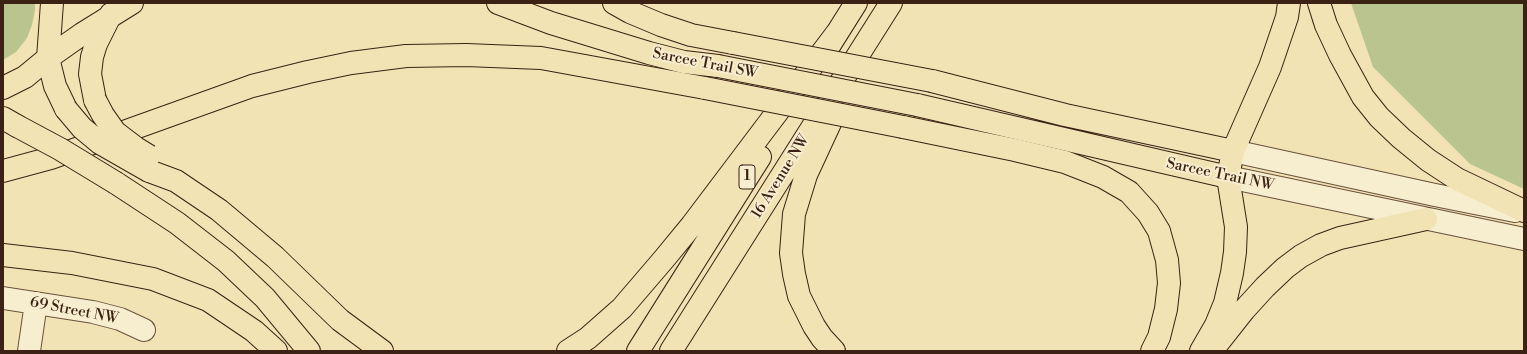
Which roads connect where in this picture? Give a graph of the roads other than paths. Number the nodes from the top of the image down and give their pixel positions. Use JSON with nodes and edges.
{"nodes":[{"id":1,"x":52,"y":3,"type":"edge"},
{"id":2,"x":132,"y":3,"type":"edge"},
{"id":3,"x":498,"y":3,"type":"edge"},
{"id":4,"x":614,"y":3,"type":"edge"},
{"id":5,"x":856,"y":3,"type":"edge"},
{"id":6,"x":891,"y":3,"type":"edge"},
{"id":7,"x":1289,"y":3,"type":"edge"},
{"id":8,"x":1319,"y":3,"type":"edge"},
{"id":9,"x":111,"y":14,"type":"junction"},
{"id":10,"x":837,"y":33,"type":"junction"},
{"id":11,"x":869,"y":38,"type":"junction"},
{"id":12,"x":48,"y":58,"type":"junction"},
{"id":13,"x":932,"y":81,"type":"joint"},
{"id":14,"x":3,"y":88,"type":"edge"},
{"id":15,"x":917,"y":105,"type":"joint"},
{"id":16,"x":10,"y":122,"type":"edge"},
{"id":17,"x":1233,"y":151,"type":"junction"},
{"id":18,"x":3,"y":171,"type":"edge"},
{"id":19,"x":163,"y":173,"type":"junction"},
{"id":20,"x":1228,"y":177,"type":"junction"},
{"id":21,"x":1524,"y":212,"type":"edge"},
{"id":22,"x":1426,"y":219,"type":"junction"},
{"id":23,"x":1524,"y":239,"type":"edge"},
{"id":24,"x":3,"y":255,"type":"edge"},
{"id":25,"x":3,"y":298,"type":"edge"},
{"id":26,"x":36,"y":303,"type":"junction"},
{"id":27,"x":144,"y":330,"type":"dead end"},
{"id":28,"x":29,"y":351,"type":"edge"},
{"id":29,"x":276,"y":351,"type":"edge"},
{"id":30,"x":309,"y":351,"type":"edge"},
{"id":31,"x":382,"y":351,"type":"edge"},
{"id":32,"x":568,"y":351,"type":"edge"},
{"id":33,"x":638,"y":351,"type":"edge"},
{"id":34,"x":671,"y":351,"type":"edge"},
{"id":35,"x":834,"y":351,"type":"edge"},
{"id":36,"x":1152,"y":351,"type":"edge"},
{"id":37,"x":1201,"y":351,"type":"edge"},
{"id":38,"x":1212,"y":351,"type":"edge"}],
"edges":[{"from":1,"to":12,"type":"highway"},
{"from":2,"to":9,"type":"highway"},
{"from":3,"to":15,"type":"highway","name":"Sarcee Trail SW","bridge":true},
{"from":4,"to":13,"type":"highway","name":"Sarcee Trail SW","bridge":true},
{"from":5,"to":10,"type":"highway","name":"16 Avenue NW","number":"1"},
{"from":6,"to":11,"type":"highway","name":"16 Avenue NW","number":"1"},
{"from":7,"to":17,"type":"highway"},
{"from":8,"to":21,"type":"highway"},
{"from":9,"to":12,"type":"highway"},
{"from":9,"to":19,"type":"highway","bridge":true},
{"from":10,"to":32,"type":"highway"},
{"from":10,"to":33,"type":"highway","name":"16 Avenue NW","number":"1"},
{"from":11,"to":34,"type":"highway","name":"16 Avenue NW","number":"1"},
{"from":11,"to":35,"type":"highway"},
{"from":12,"to":14,"type":"highway"},
{"from":12,"to":19,"type":"highway","bridge":true},
{"from":13,"to":17,"type":"highway","name":"Sarcee Trail NW"},
{"from":15,"to":20,"type":"highway","name":"Sarcee Trail NW"},
{"from":16,"to":30,"type":"highway","bridge":true},
{"from":17,"to":20,"type":"highway"},
{"from":17,"to":21,"type":"street","name":"Sarcee Trail NW"},
{"from":18,"to":36,"type":"highway","bridge":true},
{"from":19,"to":31,"type":"highway"},
{"from":20,"to":22,"type":"street","name":"Sarcee Trail NW"},
{"from":20,"to":37,"type":"highway"},
{"from":22,"to":23,"type":"street","name":"Sarcee Trail NW"},
{"from":22,"to":38,"type":"highway"},
{"from":24,"to":29,"type":"highway"},
{"from":25,"to":26,"type":"street","name":"69 Street NW"},
{"from":26,"to":27,"type":"street","name":"69 Street NW"},
{"from":26,"to":28,"type":"street"}]}
